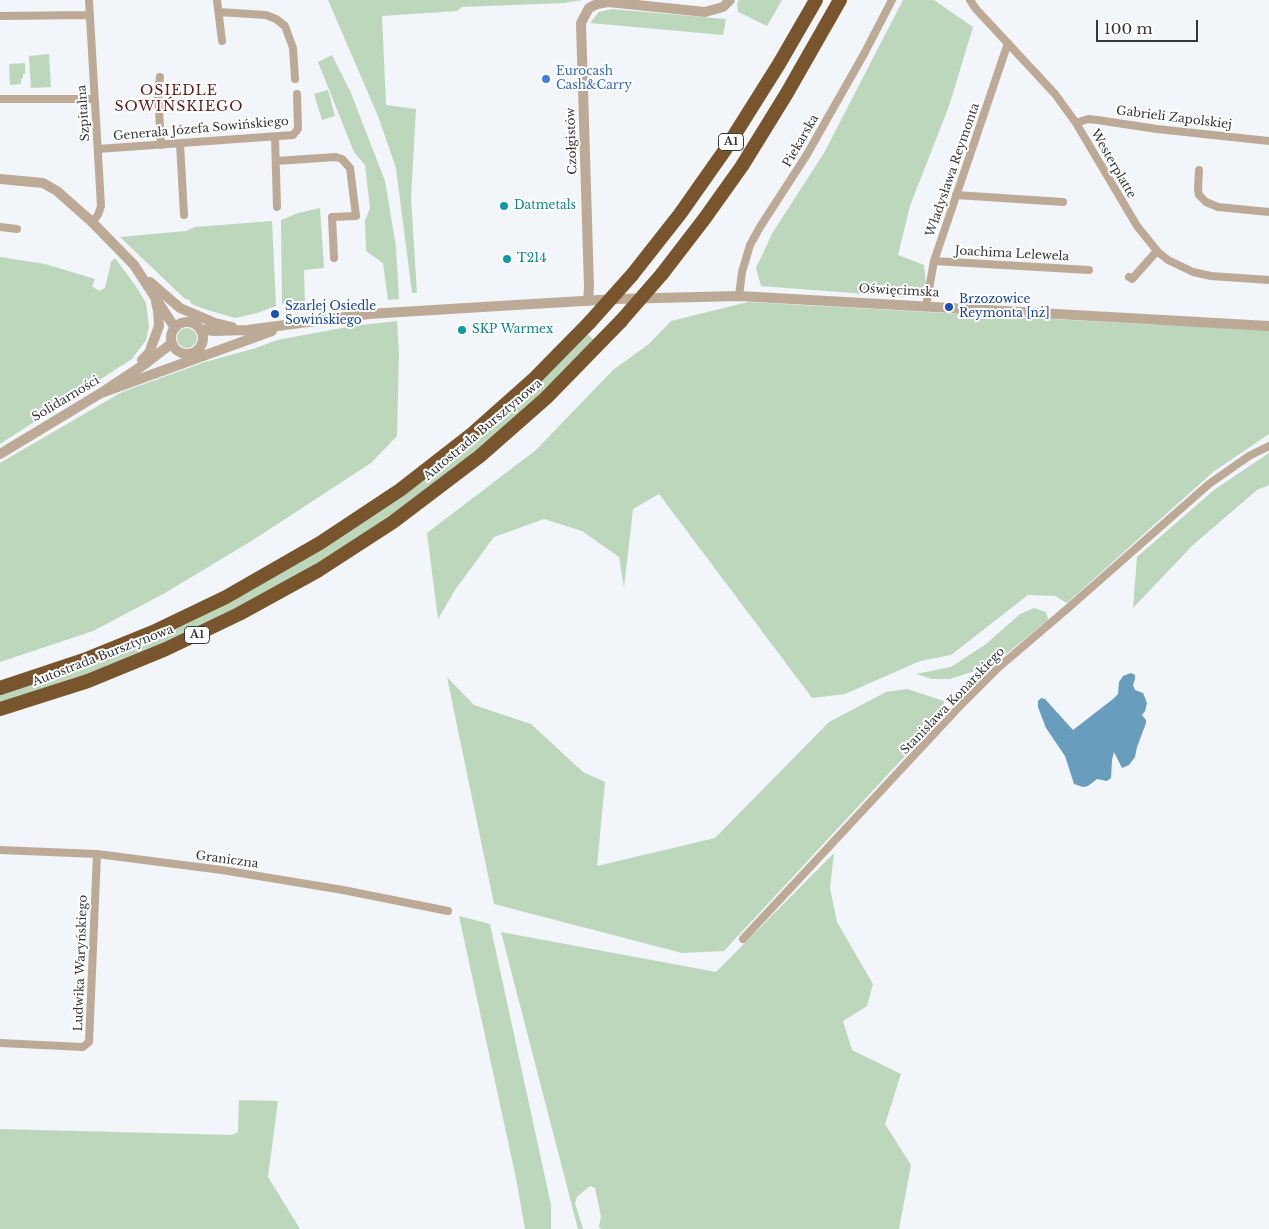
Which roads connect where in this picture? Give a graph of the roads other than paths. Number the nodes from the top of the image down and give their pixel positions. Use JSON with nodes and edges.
{"nodes":[{"id":1,"x":89,"y":0,"type":"edge"},
{"id":2,"x":217,"y":0,"type":"edge"},
{"id":3,"x":730,"y":0,"type":"edge"},
{"id":4,"x":816,"y":0,"type":"edge"},
{"id":5,"x":840,"y":0,"type":"edge"},
{"id":6,"x":892,"y":0,"type":"edge"},
{"id":7,"x":970,"y":0,"type":"edge"},
{"id":8,"x":219,"y":12,"type":"junction"},
{"id":9,"x":90,"y":15,"type":"junction"},
{"id":10,"x":0,"y":16,"type":"edge"},
{"id":11,"x":222,"y":41,"type":"dead end"},
{"id":12,"x":1008,"y":43,"type":"junction"},
{"id":13,"x":160,"y":77,"type":"dead end"},
{"id":14,"x":295,"y":79,"type":"dead end"},
{"id":15,"x":297,"y":94,"type":"dead end"},
{"id":16,"x":94,"y":99,"type":"junction"},
{"id":17,"x":0,"y":100,"type":"edge"},
{"id":18,"x":1076,"y":123,"type":"junction"},
{"id":19,"x":275,"y":137,"type":"junction"},
{"id":20,"x":1269,"y":141,"type":"edge"},
{"id":21,"x":180,"y":144,"type":"junction"},
{"id":22,"x":161,"y":145,"type":"junction"},
{"id":23,"x":98,"y":149,"type":"junction"},
{"id":24,"x":276,"y":161,"type":"junction"},
{"id":25,"x":1199,"y":170,"type":"dead end"},
{"id":26,"x":0,"y":179,"type":"edge"},
{"id":27,"x":956,"y":195,"type":"junction"},
{"id":28,"x":1063,"y":202,"type":"dead end"},
{"id":29,"x":277,"y":207,"type":"dead end"},
{"id":30,"x":1269,"y":212,"type":"edge"},
{"id":31,"x":184,"y":215,"type":"dead end"},
{"id":32,"x":92,"y":222,"type":"junction"},
{"id":33,"x":0,"y":227,"type":"edge"},
{"id":34,"x":17,"y":229,"type":"dead end"},
{"id":35,"x":1156,"y":250,"type":"junction"},
{"id":36,"x":334,"y":258,"type":"dead end"},
{"id":37,"x":934,"y":261,"type":"junction"},
{"id":38,"x":1089,"y":270,"type":"dead end"},
{"id":39,"x":141,"y":274,"type":"junction"},
{"id":40,"x":1128,"y":277,"type":"dead end"},
{"id":41,"x":1269,"y":280,"type":"edge"},
{"id":42,"x":739,"y":296,"type":"junction"},
{"id":43,"x":588,"y":301,"type":"junction"},
{"id":44,"x":926,"y":306,"type":"junction"},
{"id":45,"x":296,"y":323,"type":"junction"},
{"id":46,"x":179,"y":325,"type":"junction"},
{"id":47,"x":1269,"y":326,"type":"edge"},
{"id":48,"x":200,"y":329,"type":"junction"},
{"id":49,"x":247,"y":330,"type":"junction"},
{"id":50,"x":202,"y":341,"type":"junction"},
{"id":51,"x":174,"y":346,"type":"junction"},
{"id":52,"x":118,"y":382,"type":"junction"},
{"id":53,"x":101,"y":393,"type":"junction"},
{"id":54,"x":1269,"y":446,"type":"edge"},
{"id":55,"x":0,"y":454,"type":"edge"},
{"id":56,"x":0,"y":688,"type":"edge"},
{"id":57,"x":0,"y":709,"type":"edge"},
{"id":58,"x":0,"y":850,"type":"edge"},
{"id":59,"x":97,"y":854,"type":"junction"},
{"id":60,"x":448,"y":911,"type":"dead end"},
{"id":61,"x":743,"y":939,"type":"dead end"},
{"id":62,"x":0,"y":1043,"type":"edge"}],
"edges":[{"from":1,"to":9,"type":"street","name":"Szpitalna"},
{"from":2,"to":8,"type":"street"},
{"from":3,"to":43,"type":"street","name":"Czołgistów"},
{"from":4,"to":56,"type":"highway","name":"Autostrada Bursztynowa","number":"A1","bridge":true},
{"from":5,"to":57,"type":"highway","name":"Autostrada Bursztynowa","number":"A1","bridge":true},
{"from":6,"to":42,"type":"street","name":"Piekarska"},
{"from":7,"to":12,"type":"street","name":"Westerplatte"},
{"from":8,"to":11,"type":"street"},
{"from":8,"to":14,"type":"street"},
{"from":9,"to":10,"type":"street"},
{"from":9,"to":16,"type":"street","name":"Szpitalna"},
{"from":12,"to":18,"type":"street","name":"Westerplatte"},
{"from":12,"to":27,"type":"street","name":"Władysława Reymonta"},
{"from":13,"to":22,"type":"street"},
{"from":15,"to":19,"type":"street","name":"Generała Józefa Sowińskiego"},
{"from":16,"to":17,"type":"street"},
{"from":16,"to":23,"type":"street","name":"Szpitalna"},
{"from":18,"to":20,"type":"street","name":"Gabrieli Zapolskiej"},
{"from":18,"to":35,"type":"street","name":"Westerplatte"},
{"from":19,"to":21,"type":"street","name":"Generała Józefa Sowińskiego"},
{"from":19,"to":24,"type":"street"},
{"from":21,"to":22,"type":"street","name":"Generała Józefa Sowińskiego"},
{"from":21,"to":31,"type":"street"},
{"from":22,"to":23,"type":"street","name":"Generała Józefa Sowińskiego"},
{"from":23,"to":32,"type":"street","name":"Szpitalna"},
{"from":24,"to":29,"type":"street"},
{"from":24,"to":36,"type":"street"},
{"from":25,"to":30,"type":"street"},
{"from":26,"to":32,"type":"street"},
{"from":27,"to":28,"type":"street"},
{"from":27,"to":37,"type":"street","name":"Władysława Reymonta"},
{"from":32,"to":39,"type":"street"},
{"from":33,"to":34,"type":"street"},
{"from":35,"to":40,"type":"street"},
{"from":35,"to":41,"type":"street","name":"Westerplatte"},
{"from":37,"to":38,"type":"street","name":"Joachima Lelewela"},
{"from":37,"to":44,"type":"street","name":"Władysława Reymonta"},
{"from":39,"to":46,"type":"street"},
{"from":39,"to":49,"type":"street"},
{"from":39,"to":52,"type":"street"},
{"from":42,"to":43,"type":"street","name":"Oświęcimska"},
{"from":42,"to":44,"type":"street","name":"Oświęcimska"},
{"from":43,"to":45,"type":"street","name":"Oświęcimska"},
{"from":44,"to":47,"type":"street","name":"Oświęcimska"},
{"from":45,"to":49,"type":"street"},
{"from":45,"to":53,"type":"street"},
{"from":46,"to":48,"type":"street"},
{"from":46,"to":51,"type":"street"},
{"from":48,"to":49,"type":"street"},
{"from":48,"to":50,"type":"street"},
{"from":49,"to":50,"type":"street"},
{"from":50,"to":51,"type":"street"},
{"from":51,"to":52,"type":"street","name":"Solidarności"},
{"from":52,"to":53,"type":"street","name":"Solidarności"},
{"from":53,"to":55,"type":"street","name":"Solidarności"},
{"from":54,"to":61,"type":"street","name":"Stanisława Konarskiego"},
{"from":58,"to":59,"type":"street","name":"Graniczna"},
{"from":59,"to":60,"type":"street","name":"Graniczna"},
{"from":59,"to":62,"type":"street","name":"Ludwika Waryńskiego"}]}
